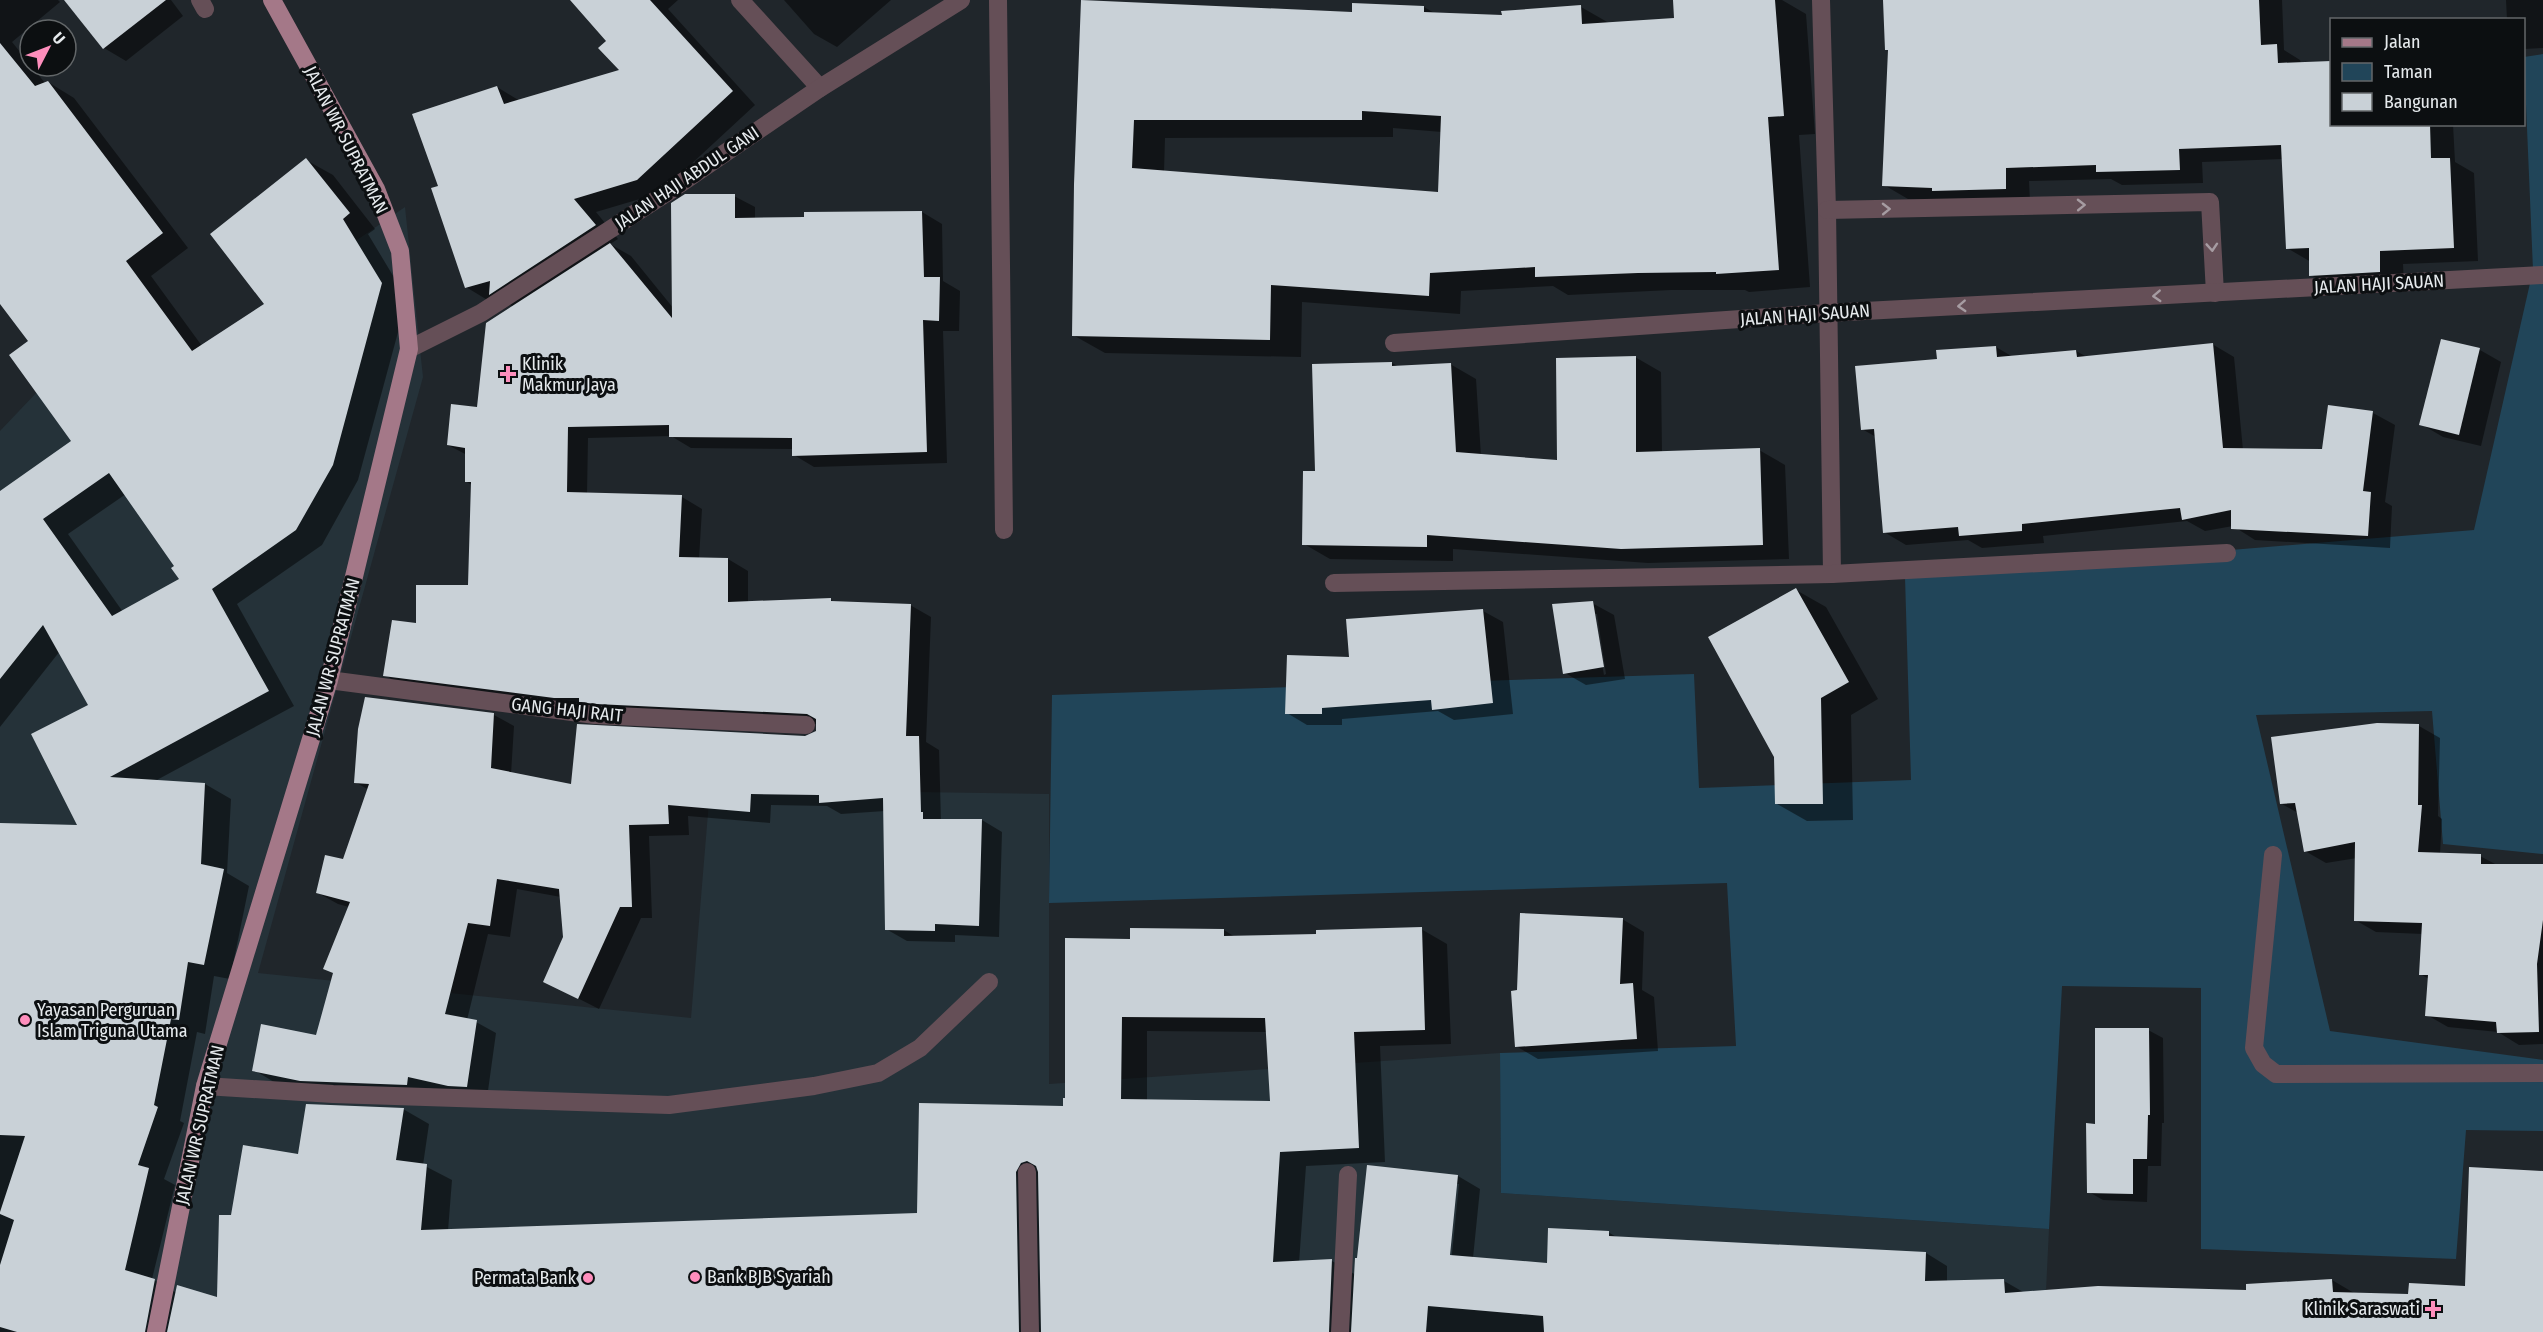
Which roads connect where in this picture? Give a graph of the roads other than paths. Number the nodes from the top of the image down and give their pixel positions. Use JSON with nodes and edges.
{"nodes":[{"id":1,"x":272,"y":0,"type":"edge"},
{"id":2,"x":740,"y":0,"type":"edge"},
{"id":3,"x":961,"y":0,"type":"edge"},
{"id":4,"x":998,"y":0,"type":"edge"},
{"id":5,"x":1821,"y":0,"type":"edge"},
{"id":6,"x":820,"y":88,"type":"junction"},
{"id":7,"x":1827,"y":210,"type":"junction"},
{"id":8,"x":2543,"y":275,"type":"edge"},
{"id":9,"x":2215,"y":293,"type":"junction"},
{"id":10,"x":1827,"y":313,"type":"junction"},
{"id":11,"x":1394,"y":343,"type":"dead end"},
{"id":12,"x":409,"y":348,"type":"junction"},
{"id":13,"x":1004,"y":530,"type":"dead end"},
{"id":14,"x":2227,"y":553,"type":"dead end"},
{"id":15,"x":1832,"y":574,"type":"junction"},
{"id":16,"x":1334,"y":583,"type":"dead end"},
{"id":17,"x":329,"y":680,"type":"junction"},
{"id":18,"x":806,"y":725,"type":"dead end"},
{"id":19,"x":2273,"y":855,"type":"dead end"},
{"id":20,"x":988,"y":982,"type":"dead end"},
{"id":21,"x":2543,"y":1072,"type":"edge"},
{"id":22,"x":205,"y":1086,"type":"junction"},
{"id":23,"x":1027,"y":1172,"type":"dead end"},
{"id":24,"x":1348,"y":1175,"type":"dead end"},
{"id":25,"x":156,"y":1332,"type":"edge"},
{"id":26,"x":1030,"y":1332,"type":"edge"},
{"id":27,"x":1340,"y":1332,"type":"edge"}],
"edges":[{"from":1,"to":12,"type":"main road","name":"JALAN WR SUPRATMAN"},
{"from":2,"to":6,"type":"street"},
{"from":3,"to":6,"type":"street","name":"JALAN HAJI ABDUL GANI"},
{"from":4,"to":13,"type":"street"},
{"from":5,"to":7,"type":"street"},
{"from":6,"to":12,"type":"street","name":"JALAN HAJI ABDUL GANI"},
{"from":7,"to":9,"type":"street","one_way":true},
{"from":7,"to":10,"type":"street"},
{"from":8,"to":9,"type":"street","name":"JALAN HAJI SAUAN"},
{"from":9,"to":10,"type":"street","name":"JALAN HAJI SAUAN","one_way":true},
{"from":10,"to":11,"type":"street","name":"JALAN HAJI SAUAN"},
{"from":10,"to":15,"type":"street"},
{"from":12,"to":17,"type":"main road","name":"JALAN WR SUPRATMAN"},
{"from":14,"to":15,"type":"street"},
{"from":15,"to":16,"type":"street"},
{"from":17,"to":18,"type":"street","name":"GANG HAJI RAIT"},
{"from":17,"to":22,"type":"main road","name":"JALAN WR SUPRATMAN"},
{"from":19,"to":21,"type":"street"},
{"from":20,"to":22,"type":"street"},
{"from":22,"to":25,"type":"main road","name":"JALAN WR SUPRATMAN"},
{"from":23,"to":26,"type":"street"},
{"from":24,"to":27,"type":"street"}]}
